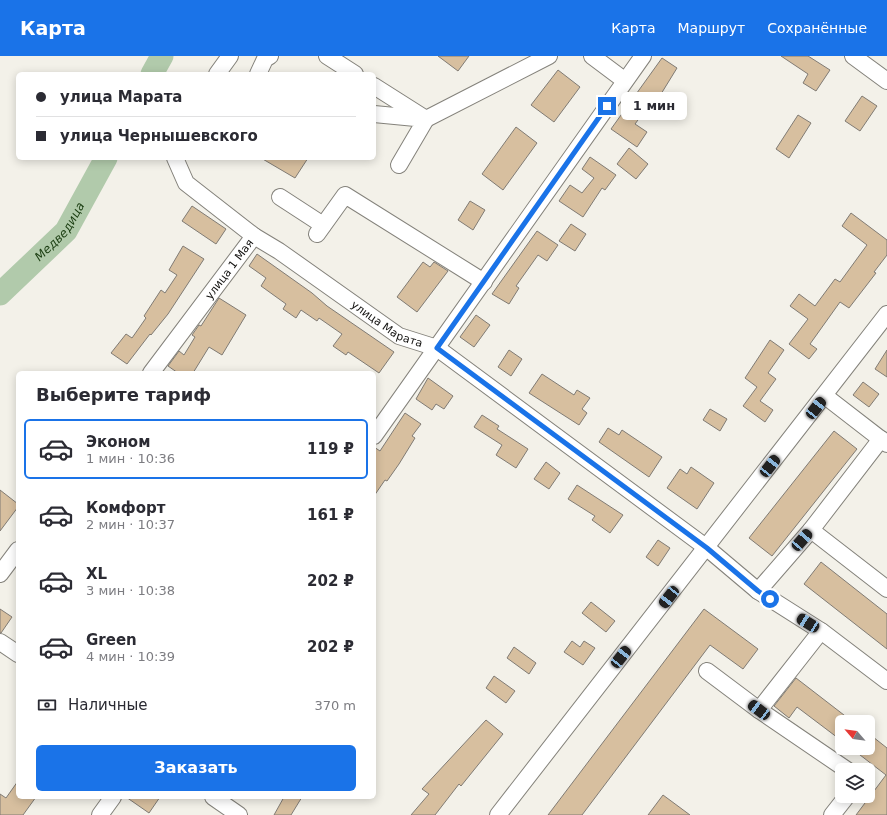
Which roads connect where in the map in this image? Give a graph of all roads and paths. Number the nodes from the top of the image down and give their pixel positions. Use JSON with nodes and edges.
{"nodes":[{"id":1,"x":230,"y":56,"type":"edge"},
{"id":2,"x":270,"y":56,"type":"edge"},
{"id":3,"x":327,"y":56,"type":"edge"},
{"id":4,"x":549,"y":56,"type":"edge"},
{"id":5,"x":592,"y":56,"type":"edge"},
{"id":6,"x":643,"y":56,"type":"edge"},
{"id":7,"x":853,"y":56,"type":"edge"},
{"id":8,"x":218,"y":72,"type":"edge"},
{"id":9,"x":259,"y":72,"type":"edge"},
{"id":10,"x":352,"y":72,"type":"edge"},
{"id":11,"x":624,"y":80,"type":"junction"},
{"id":12,"x":887,"y":81,"type":"edge"},
{"id":13,"x":376,"y":87,"type":"edge"},
{"id":14,"x":376,"y":114,"type":"edge"},
{"id":15,"x":426,"y":120,"type":"junction"},
{"id":16,"x":176,"y":160,"type":"edge"},
{"id":17,"x":399,"y":165,"type":"dead end"},
{"id":18,"x":280,"y":197,"type":"dead end"},
{"id":19,"x":254,"y":236,"type":"junction"},
{"id":20,"x":484,"y":282,"type":"junction"},
{"id":21,"x":887,"y":314,"type":"edge"},
{"id":22,"x":437,"y":348,"type":"junction"},
{"id":23,"x":153,"y":371,"type":"edge"},
{"id":24,"x":825,"y":396,"type":"junction"},
{"id":25,"x":376,"y":433,"type":"edge"},
{"id":26,"x":884,"y":442,"type":"edge"},
{"id":27,"x":811,"y":530,"type":"junction"},
{"id":28,"x":707,"y":548,"type":"junction"},
{"id":29,"x":16,"y":553,"type":"edge"},
{"id":30,"x":0,"y":574,"type":"edge"},
{"id":31,"x":887,"y":589,"type":"edge"},
{"id":32,"x":758,"y":591,"type":"junction"},
{"id":33,"x":821,"y":631,"type":"junction"},
{"id":34,"x":0,"y":642,"type":"edge"},
{"id":35,"x":16,"y":653,"type":"edge"},
{"id":36,"x":707,"y":671,"type":"dead end"},
{"id":37,"x":887,"y":681,"type":"edge"},
{"id":38,"x":759,"y":710,"type":"junction"},
{"id":39,"x":837,"y":763,"type":"edge"},
{"id":40,"x":112,"y":799,"type":"edge"},
{"id":41,"x":216,"y":799,"type":"edge"},
{"id":42,"x":841,"y":803,"type":"edge"},
{"id":43,"x":100,"y":815,"type":"edge"},
{"id":44,"x":239,"y":815,"type":"edge"},
{"id":45,"x":498,"y":815,"type":"edge"},
{"id":46,"x":832,"y":815,"type":"edge"}],
"edges":[{"from":1,"to":8,"type":"street"},
{"from":2,"to":9,"type":"street"},
{"from":3,"to":10,"type":"street"},
{"from":4,"to":15,"type":"street"},
{"from":5,"to":11,"type":"street"},
{"from":6,"to":11,"type":"street"},
{"from":7,"to":12,"type":"street"},
{"from":11,"to":20,"type":"street"},
{"from":13,"to":15,"type":"street"},
{"from":14,"to":15,"type":"street"},
{"from":15,"to":17,"type":"street"},
{"from":16,"to":19,"type":"street","name":"улица 1 Мая"},
{"from":18,"to":20,"type":"street"},
{"from":19,"to":22,"type":"street","name":"улица Марата"},
{"from":19,"to":23,"type":"street","name":"улица 1 Мая"},
{"from":20,"to":22,"type":"street"},
{"from":21,"to":24,"type":"street"},
{"from":22,"to":25,"type":"street"},
{"from":22,"to":28,"type":"street","name":"улица Марата"},
{"from":24,"to":26,"type":"street"},
{"from":24,"to":28,"type":"street"},
{"from":26,"to":27,"type":"street"},
{"from":27,"to":31,"type":"street"},
{"from":27,"to":32,"type":"street"},
{"from":28,"to":32,"type":"street","name":"улица Марата"},
{"from":28,"to":45,"type":"street"},
{"from":29,"to":30,"type":"street"},
{"from":32,"to":33,"type":"street","name":"улица Марата"},
{"from":33,"to":37,"type":"street","name":"улица Марата"},
{"from":33,"to":38,"type":"street"},
{"from":34,"to":35,"type":"street"},
{"from":36,"to":38,"type":"street"},
{"from":38,"to":39,"type":"street"},
{"from":40,"to":43,"type":"street"},
{"from":41,"to":44,"type":"street"},
{"from":42,"to":46,"type":"street"}]}
